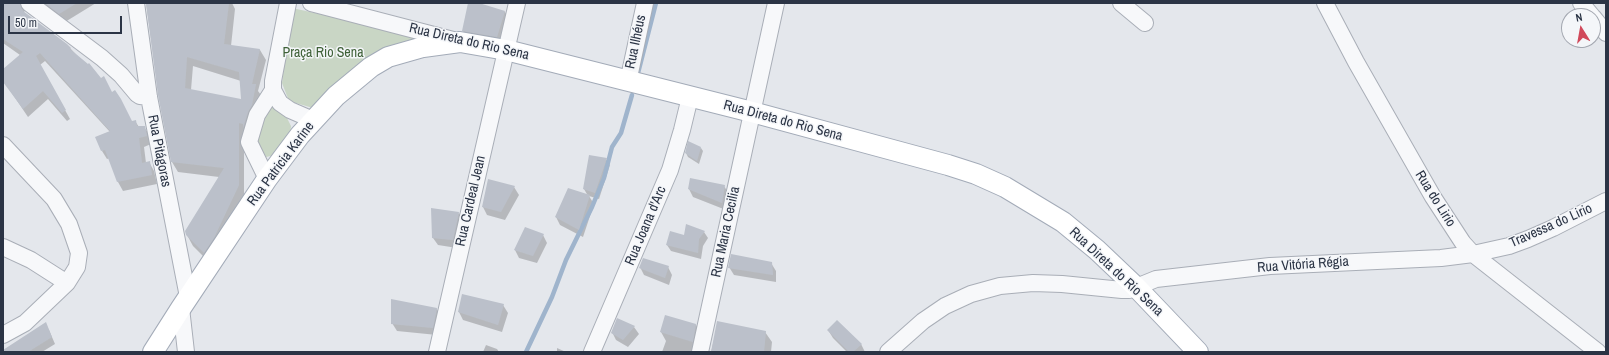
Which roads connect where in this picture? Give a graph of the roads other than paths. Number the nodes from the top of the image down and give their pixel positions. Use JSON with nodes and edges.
{"nodes":[{"id":1,"x":29,"y":3,"type":"edge"},
{"id":2,"x":136,"y":3,"type":"edge"},
{"id":3,"x":288,"y":3,"type":"edge"},
{"id":4,"x":311,"y":3,"type":"edge"},
{"id":5,"x":517,"y":3,"type":"edge"},
{"id":6,"x":645,"y":3,"type":"edge"},
{"id":7,"x":776,"y":3,"type":"edge"},
{"id":8,"x":1121,"y":3,"type":"edge"},
{"id":9,"x":1325,"y":3,"type":"edge"},
{"id":10,"x":1145,"y":23,"type":"dead end"},
{"id":11,"x":460,"y":42,"type":"junction"},
{"id":12,"x":506,"y":50,"type":"junction"},
{"id":13,"x":628,"y":82,"type":"junction"},
{"id":14,"x":272,"y":90,"type":"junction"},
{"id":15,"x":149,"y":97,"type":"junction"},
{"id":16,"x":690,"y":97,"type":"junction"},
{"id":17,"x":752,"y":112,"type":"junction"},
{"id":18,"x":313,"y":120,"type":"junction"},
{"id":19,"x":3,"y":145,"type":"edge"},
{"id":20,"x":267,"y":179,"type":"junction"},
{"id":21,"x":1606,"y":201,"type":"edge"},
{"id":22,"x":3,"y":247,"type":"edge"},
{"id":23,"x":1473,"y":254,"type":"junction"},
{"id":24,"x":66,"y":283,"type":"junction"},
{"id":25,"x":1136,"y":288,"type":"junction"},
{"id":26,"x":184,"y":303,"type":"junction"},
{"id":27,"x":3,"y":335,"type":"edge"},
{"id":28,"x":153,"y":352,"type":"edge"},
{"id":29,"x":186,"y":352,"type":"edge"},
{"id":30,"x":437,"y":352,"type":"edge"},
{"id":31,"x":592,"y":352,"type":"edge"},
{"id":32,"x":700,"y":352,"type":"edge"},
{"id":33,"x":888,"y":352,"type":"edge"},
{"id":34,"x":1198,"y":352,"type":"edge"},
{"id":35,"x":1598,"y":352,"type":"edge"}],
"edges":[{"from":1,"to":15,"type":"street"},
{"from":2,"to":15,"type":"street","name":"Rua Pitágoras"},
{"from":3,"to":14,"type":"street"},
{"from":4,"to":11,"type":"street","name":"Rua Direta do Rio Sena"},
{"from":5,"to":12,"type":"street","name":"Rua Cardeal Jean"},
{"from":6,"to":13,"type":"street","name":"Rua Ilhéus"},
{"from":7,"to":17,"type":"street","name":"Rua Maria Cecilia"},
{"from":8,"to":10,"type":"street"},
{"from":9,"to":23,"type":"street","name":"Rua do Lirio"},
{"from":11,"to":12,"type":"main road","name":"Rua Direta do Rio Sena"},
{"from":11,"to":18,"type":"main road","name":"Rua Patricia Karine"},
{"from":12,"to":13,"type":"main road","name":"Rua Direta do Rio Sena"},
{"from":12,"to":30,"type":"street","name":"Rua Cardeal Jean"},
{"from":13,"to":16,"type":"main road","name":"Rua Direta do Rio Sena"},
{"from":14,"to":18,"type":"street"},
{"from":14,"to":20,"type":"street"},
{"from":15,"to":26,"type":"street","name":"Rua Pitágoras"},
{"from":16,"to":17,"type":"main road","name":"Rua Direta do Rio Sena"},
{"from":16,"to":31,"type":"street","name":"Rua Joana d'Arc"},
{"from":17,"to":25,"type":"main road","name":"Rua Direta do Rio Sena"},
{"from":17,"to":32,"type":"street","name":"Rua Maria Cecilia"},
{"from":18,"to":20,"type":"main road","name":"Rua Patricia Karine"},
{"from":19,"to":24,"type":"street"},
{"from":20,"to":26,"type":"main road","name":"Rua Patricia Karine"},
{"from":21,"to":23,"type":"street","name":"Travessa do Lirio"},
{"from":22,"to":24,"type":"street"},
{"from":23,"to":25,"type":"street","name":"Rua Vitória Régia"},
{"from":23,"to":35,"type":"street","name":"Rua do Lirio"},
{"from":24,"to":27,"type":"street"},
{"from":25,"to":33,"type":"street","name":"Rua Vitória Régia"},
{"from":25,"to":34,"type":"main road","name":"Rua Direta do Rio Sena"},
{"from":26,"to":28,"type":"main road","name":"Rua Patricia Karine"},
{"from":26,"to":29,"type":"street","name":"Rua Pitágoras"}]}
